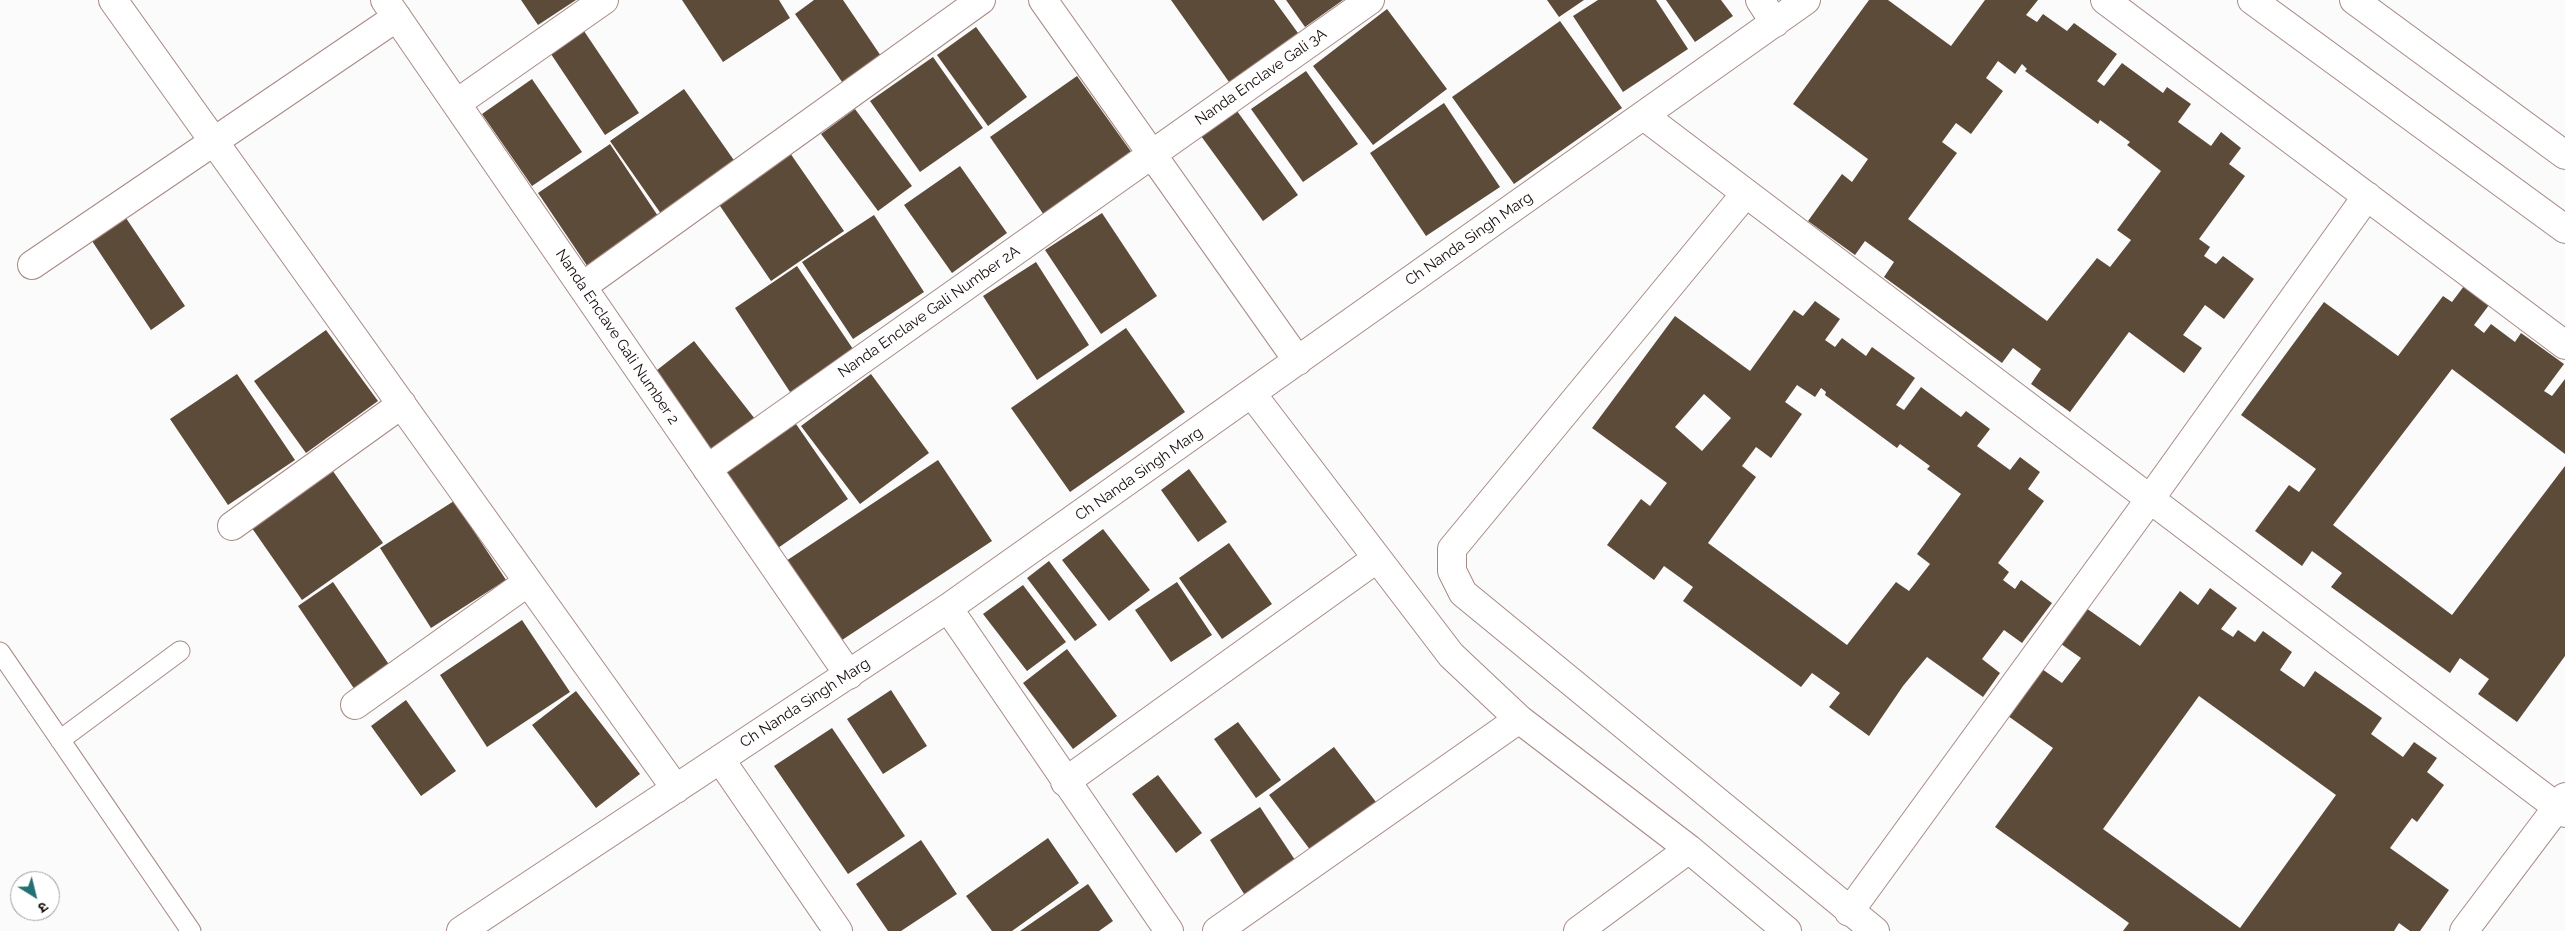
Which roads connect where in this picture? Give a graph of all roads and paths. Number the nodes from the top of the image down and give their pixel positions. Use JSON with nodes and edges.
{"nodes":[{"id":1,"x":114,"y":0,"type":"edge"},
{"id":2,"x":604,"y":0,"type":"edge"},
{"id":3,"x":981,"y":0,"type":"edge"},
{"id":4,"x":1043,"y":0,"type":"edge"},
{"id":5,"x":1370,"y":0,"type":"edge"},
{"id":6,"x":1760,"y":0,"type":"edge"},
{"id":7,"x":1806,"y":0,"type":"edge"},
{"id":8,"x":2105,"y":0,"type":"edge"},
{"id":9,"x":2252,"y":0,"type":"edge"},
{"id":10,"x":2354,"y":0,"type":"edge"},
{"id":11,"x":391,"y":9,"type":"edge"},
{"id":12,"x":1775,"y":23,"type":"junction"},
{"id":13,"x":456,"y":103,"type":"junction"},
{"id":14,"x":1644,"y":116,"type":"junction"},
{"id":15,"x":214,"y":142,"type":"junction"},
{"id":16,"x":1152,"y":154,"type":"junction"},
{"id":17,"x":2565,"y":156,"type":"edge"},
{"id":18,"x":1746,"y":193,"type":"junction"},
{"id":19,"x":2367,"y":196,"type":"junction"},
{"id":20,"x":2565,"y":230,"type":"edge"},
{"id":21,"x":32,"y":265,"type":"dead end"},
{"id":22,"x":583,"y":286,"type":"junction"},
{"id":23,"x":2565,"y":345,"type":"edge"},
{"id":24,"x":1298,"y":361,"type":"junction"},
{"id":25,"x":1252,"y":394,"type":"junction"},
{"id":26,"x":402,"y":404,"type":"junction"},
{"id":27,"x":707,"y":469,"type":"junction"},
{"id":28,"x":2150,"y":499,"type":"junction"},
{"id":29,"x":232,"y":526,"type":"dead end"},
{"id":30,"x":1376,"y":559,"type":"junction"},
{"id":31,"x":528,"y":582,"type":"junction"},
{"id":32,"x":948,"y":608,"type":"junction"},
{"id":33,"x":180,"y":651,"type":"dead end"},
{"id":34,"x":0,"y":652,"type":"edge"},
{"id":35,"x":849,"y":675,"type":"junction"},
{"id":36,"x":355,"y":706,"type":"dead end"},
{"id":37,"x":1519,"y":720,"type":"junction"},
{"id":38,"x":60,"y":740,"type":"junction"},
{"id":39,"x":720,"y":759,"type":"junction"},
{"id":40,"x":1065,"y":782,"type":"junction"},
{"id":41,"x":676,"y":789,"type":"junction"},
{"id":42,"x":2562,"y":805,"type":"edge"},
{"id":43,"x":1689,"y":849,"type":"junction"},
{"id":44,"x":1849,"y":912,"type":"junction"},
{"id":45,"x":191,"y":931,"type":"edge"},
{"id":46,"x":461,"y":931,"type":"edge"},
{"id":47,"x":838,"y":931,"type":"edge"},
{"id":48,"x":1169,"y":931,"type":"edge"},
{"id":49,"x":1218,"y":931,"type":"edge"},
{"id":50,"x":1578,"y":931,"type":"edge"},
{"id":51,"x":1787,"y":931,"type":"edge"},
{"id":52,"x":1875,"y":931,"type":"edge"},
{"id":53,"x":2464,"y":931,"type":"edge"}],
"edges":[{"from":1,"to":15,"type":"street"},
{"from":2,"to":13,"type":"street"},
{"from":3,"to":22,"type":"street"},
{"from":4,"to":16,"type":"street"},
{"from":5,"to":16,"type":"street","name":"Nanda Enclave Gali 3A"},
{"from":6,"to":12,"type":"street"},
{"from":7,"to":12,"type":"street","name":"Ch Nanda Singh Marg"},
{"from":8,"to":19,"type":"street"},
{"from":9,"to":20,"type":"street"},
{"from":10,"to":17,"type":"street"},
{"from":11,"to":13,"type":"street","name":"Nanda Enclave Gali Number 2"},
{"from":11,"to":15,"type":"street"},
{"from":12,"to":14,"type":"street","name":"Ch Nanda Singh Marg"},
{"from":13,"to":22,"type":"street","name":"Nanda Enclave Gali Number 2"},
{"from":14,"to":18,"type":"street"},
{"from":14,"to":24,"type":"street","name":"Ch Nanda Singh Marg"},
{"from":15,"to":21,"type":"street"},
{"from":15,"to":26,"type":"street"},
{"from":16,"to":24,"type":"street"},
{"from":16,"to":27,"type":"street","name":"Nanda Enclave Gali Number 2A"},
{"from":18,"to":28,"type":"street"},
{"from":18,"to":44,"type":"street"},
{"from":19,"to":23,"type":"street"},
{"from":19,"to":28,"type":"street"},
{"from":22,"to":27,"type":"street","name":"Nanda Enclave Gali Number 2"},
{"from":24,"to":25,"type":"street","name":"Ch Nanda Singh Marg"},
{"from":25,"to":30,"type":"street"},
{"from":25,"to":32,"type":"street","name":"Ch Nanda Singh Marg"},
{"from":26,"to":29,"type":"street"},
{"from":26,"to":31,"type":"street"},
{"from":27,"to":35,"type":"street","name":"Nanda Enclave Gali Number 2"},
{"from":28,"to":42,"type":"street"},
{"from":28,"to":44,"type":"street"},
{"from":30,"to":37,"type":"street"},
{"from":30,"to":40,"type":"street"},
{"from":31,"to":36,"type":"street"},
{"from":31,"to":41,"type":"street"},
{"from":32,"to":35,"type":"street","name":"Ch Nanda Singh Marg"},
{"from":32,"to":40,"type":"street"},
{"from":33,"to":38,"type":"lane"},
{"from":34,"to":38,"type":"lane"},
{"from":35,"to":39,"type":"street","name":"Ch Nanda Singh Marg"},
{"from":37,"to":43,"type":"street"},
{"from":37,"to":49,"type":"street"},
{"from":38,"to":45,"type":"lane"},
{"from":39,"to":41,"type":"street","name":"Ch Nanda Singh Marg"},
{"from":39,"to":47,"type":"street"},
{"from":40,"to":48,"type":"street"},
{"from":41,"to":46,"type":"street","name":"Ch Nanda Singh Marg"},
{"from":42,"to":53,"type":"street"},
{"from":43,"to":50,"type":"street"},
{"from":43,"to":51,"type":"street"},
{"from":44,"to":52,"type":"street"}]}
